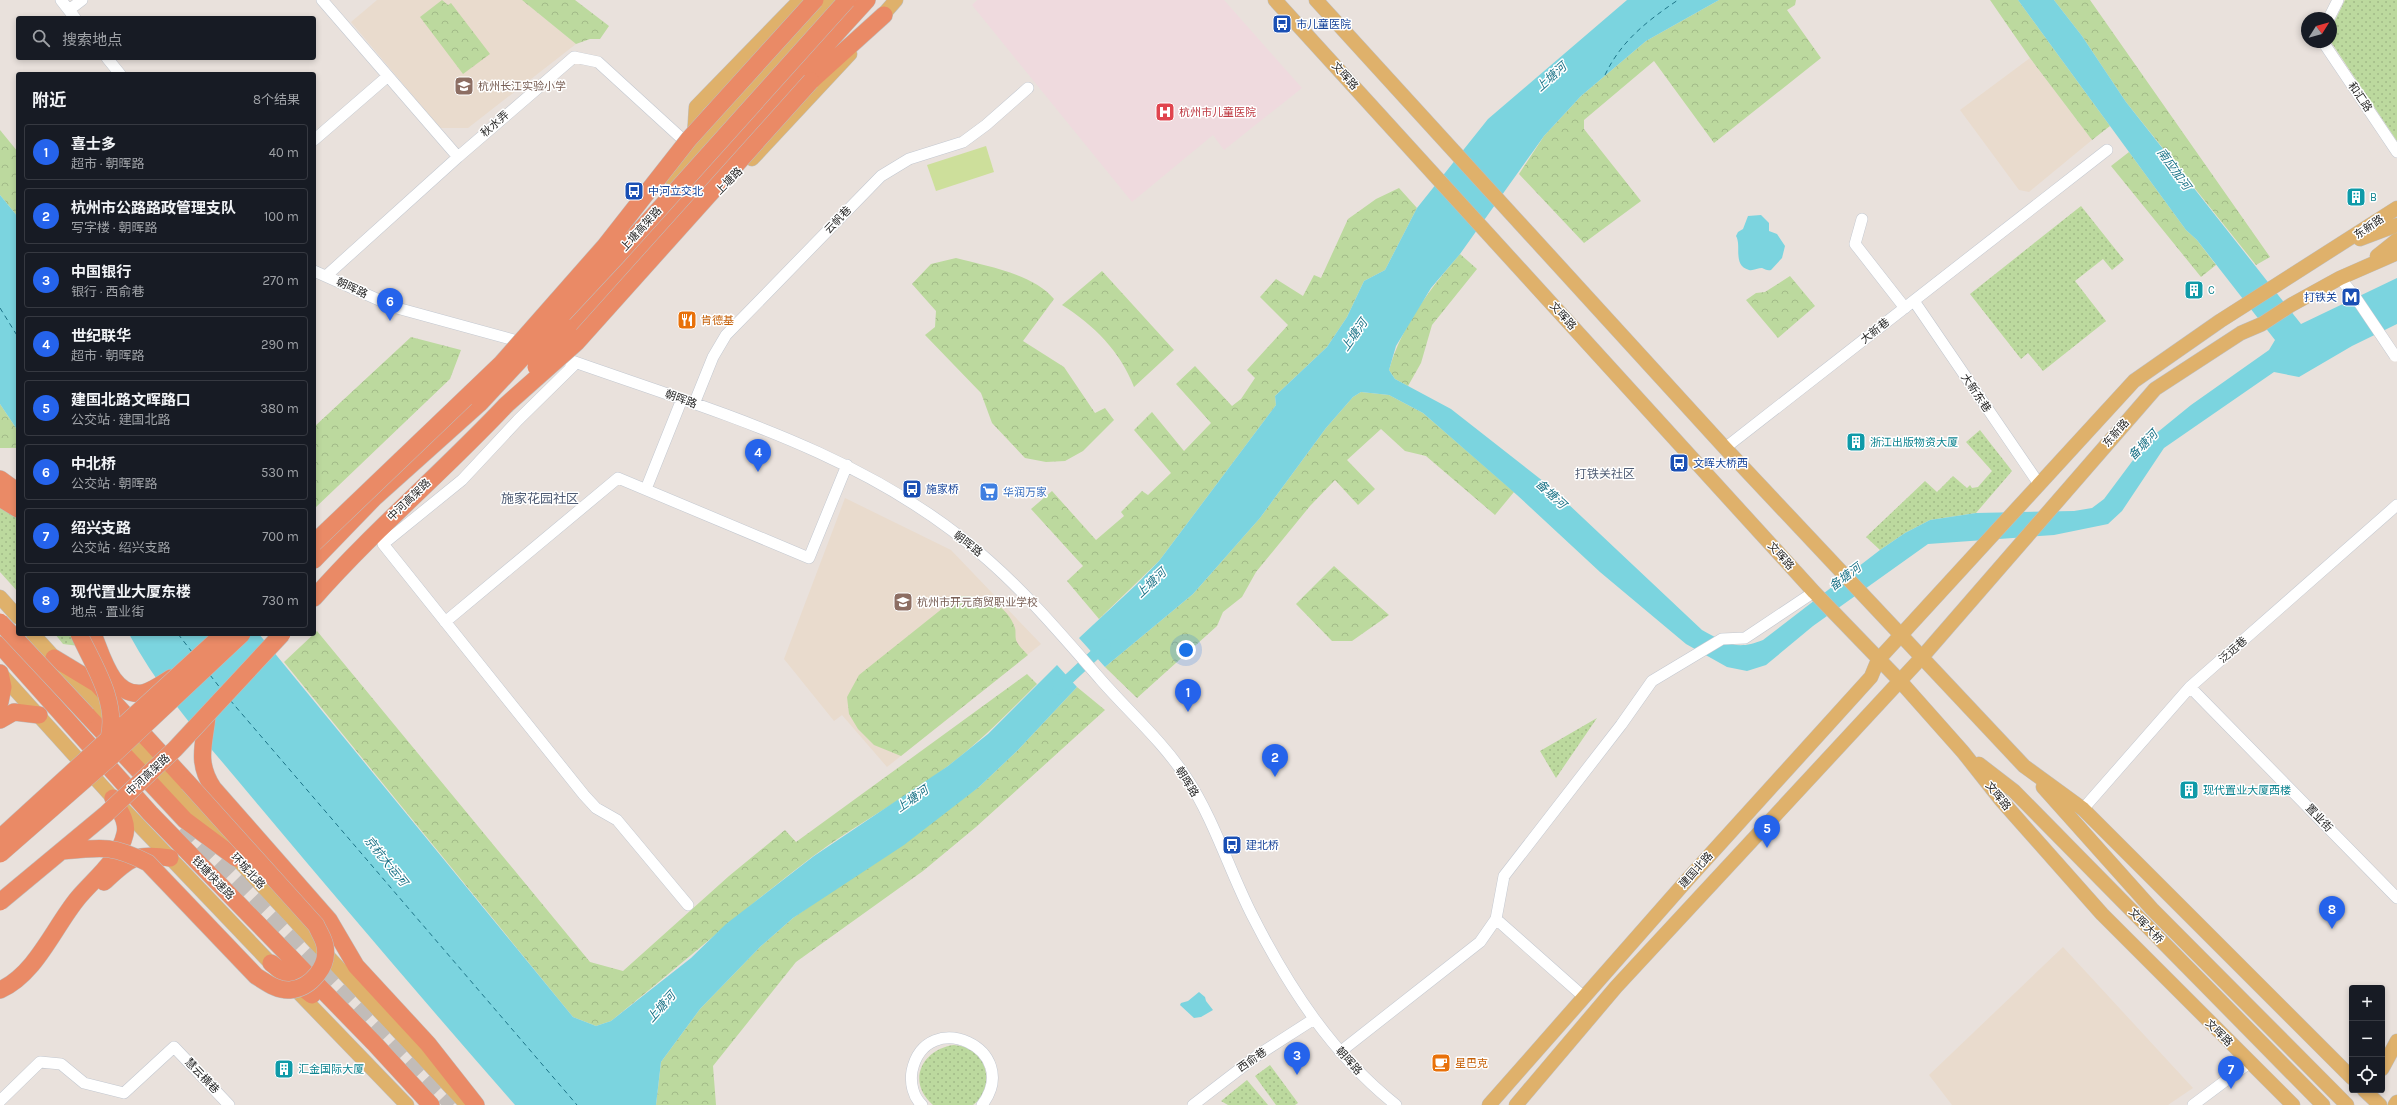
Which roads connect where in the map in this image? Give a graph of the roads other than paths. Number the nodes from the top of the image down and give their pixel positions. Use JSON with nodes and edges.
{"nodes":[{"id":1,"x":60,"y":0,"type":"edge"},
{"id":2,"x":82,"y":0,"type":"edge"},
{"id":3,"x":322,"y":0,"type":"edge"},
{"id":4,"x":800,"y":0,"type":"edge"},
{"id":5,"x":815,"y":0,"type":"edge"},
{"id":6,"x":831,"y":0,"type":"edge"},
{"id":7,"x":847,"y":0,"type":"edge"},
{"id":8,"x":867,"y":0,"type":"edge"},
{"id":9,"x":896,"y":0,"type":"edge"},
{"id":10,"x":1275,"y":0,"type":"edge"},
{"id":11,"x":1316,"y":0,"type":"edge"},
{"id":12,"x":2338,"y":0,"type":"edge"},
{"id":13,"x":2332,"y":12,"type":"edge"},
{"id":14,"x":72,"y":14,"type":"edge"},
{"id":15,"x":884,"y":15,"type":"junction"},
{"id":16,"x":2327,"y":48,"type":"edge"},
{"id":17,"x":109,"y":60,"type":"edge"},
{"id":18,"x":118,"y":72,"type":"edge"},
{"id":19,"x":388,"y":76,"type":"junction"},
{"id":20,"x":1028,"y":88,"type":"dead end"},
{"id":21,"x":316,"y":138,"type":"edge"},
{"id":22,"x":693,"y":149,"type":"junction"},
{"id":23,"x":2107,"y":150,"type":"dead end"},
{"id":24,"x":2397,"y":152,"type":"edge"},
{"id":25,"x":458,"y":157,"type":"junction"},
{"id":26,"x":2397,"y":208,"type":"edge"},
{"id":27,"x":1862,"y":219,"type":"dead end"},
{"id":28,"x":2397,"y":225,"type":"edge"},
{"id":29,"x":2397,"y":240,"type":"edge"},
{"id":30,"x":2340,"y":246,"type":"junction"},
{"id":31,"x":2397,"y":253,"type":"edge"},
{"id":32,"x":2359,"y":270,"type":"junction"},
{"id":33,"x":316,"y":272,"type":"edge"},
{"id":34,"x":326,"y":276,"type":"junction"},
{"id":35,"x":2340,"y":278,"type":"junction"},
{"id":36,"x":1909,"y":305,"type":"junction"},
{"id":37,"x":517,"y":340,"type":"junction"},
{"id":38,"x":555,"y":355,"type":"junction"},
{"id":39,"x":2396,"y":358,"type":"edge"},
{"id":40,"x":576,"y":363,"type":"junction"},
{"id":41,"x":682,"y":399,"type":"junction"},
{"id":42,"x":480,"y":403,"type":"junction"},
{"id":43,"x":694,"y":404,"type":"junction"},
{"id":44,"x":506,"y":405,"type":"junction"},
{"id":45,"x":441,"y":423,"type":"junction"},
{"id":46,"x":1725,"y":448,"type":"junction"},
{"id":47,"x":848,"y":465,"type":"junction"},
{"id":48,"x":0,"y":479,"type":"edge"},
{"id":49,"x":2039,"y":484,"type":"junction"},
{"id":50,"x":0,"y":487,"type":"edge"},
{"id":51,"x":646,"y":489,"type":"junction"},
{"id":52,"x":16,"y":491,"type":"edge"},
{"id":53,"x":16,"y":494,"type":"edge"},
{"id":54,"x":0,"y":498,"type":"edge"},
{"id":55,"x":2397,"y":505,"type":"edge"},
{"id":56,"x":16,"y":509,"type":"edge"},
{"id":57,"x":316,"y":541,"type":"edge"},
{"id":58,"x":316,"y":558,"type":"edge"},
{"id":59,"x":1814,"y":592,"type":"junction"},
{"id":60,"x":316,"y":596,"type":"edge"},
{"id":61,"x":0,"y":597,"type":"edge"},
{"id":62,"x":16,"y":615,"type":"edge"},
{"id":63,"x":0,"y":622,"type":"edge"},
{"id":64,"x":445,"y":622,"type":"junction"},
{"id":65,"x":1902,"y":634,"type":"junction"},
{"id":66,"x":35,"y":636,"type":"edge"},
{"id":67,"x":80,"y":636,"type":"edge"},
{"id":68,"x":93,"y":636,"type":"edge"},
{"id":69,"x":222,"y":636,"type":"edge"},
{"id":70,"x":240,"y":636,"type":"edge"},
{"id":71,"x":280,"y":636,"type":"edge"},
{"id":72,"x":0,"y":645,"type":"edge"},
{"id":73,"x":1923,"y":656,"type":"junction"},
{"id":74,"x":54,"y":658,"type":"junction"},
{"id":75,"x":1878,"y":660,"type":"junction"},
{"id":76,"x":186,"y":669,"type":"junction"},
{"id":77,"x":0,"y":673,"type":"edge"},
{"id":78,"x":1900,"y":681,"type":"junction"},
{"id":79,"x":2190,"y":687,"type":"junction"},
{"id":80,"x":0,"y":702,"type":"edge"},
{"id":81,"x":39,"y":716,"type":"junction"},
{"id":82,"x":208,"y":717,"type":"junction"},
{"id":83,"x":0,"y":720,"type":"edge"},
{"id":84,"x":109,"y":738,"type":"junction"},
{"id":85,"x":1963,"y":752,"type":"junction"},
{"id":86,"x":2024,"y":766,"type":"junction"},
{"id":87,"x":113,"y":798,"type":"junction"},
{"id":88,"x":2083,"y":809,"type":"junction"},
{"id":89,"x":0,"y":838,"type":"edge"},
{"id":90,"x":63,"y":851,"type":"junction"},
{"id":91,"x":0,"y":854,"type":"edge"},
{"id":92,"x":170,"y":858,"type":"junction"},
{"id":93,"x":236,"y":858,"type":"junction"},
{"id":94,"x":105,"y":875,"type":"junction"},
{"id":95,"x":2397,"y":898,"type":"edge"},
{"id":96,"x":0,"y":902,"type":"edge"},
{"id":97,"x":688,"y":904,"type":"dead end"},
{"id":98,"x":1496,"y":919,"type":"junction"},
{"id":99,"x":271,"y":963,"type":"junction"},
{"id":100,"x":0,"y":990,"type":"edge"},
{"id":101,"x":1584,"y":997,"type":"junction"},
{"id":102,"x":0,"y":999,"type":"edge"},
{"id":103,"x":1314,"y":1020,"type":"junction"},
{"id":104,"x":2397,"y":1041,"type":"edge"},
{"id":105,"x":1340,"y":1052,"type":"junction"},
{"id":106,"x":2249,"y":1063,"type":"junction"},
{"id":107,"x":2385,"y":1063,"type":"edge"},
{"id":108,"x":2349,"y":1075,"type":"edge"},
{"id":109,"x":2366,"y":1095,"type":"edge"},
{"id":110,"x":0,"y":1101,"type":"edge"},
{"id":111,"x":2397,"y":1102,"type":"edge"},
{"id":112,"x":985,"y":1104,"type":"edge"},
{"id":113,"x":229,"y":1105,"type":"edge"},
{"id":114,"x":407,"y":1105,"type":"edge"},
{"id":115,"x":431,"y":1105,"type":"edge"},
{"id":116,"x":466,"y":1105,"type":"edge"},
{"id":117,"x":476,"y":1105,"type":"edge"},
{"id":118,"x":922,"y":1105,"type":"edge"},
{"id":119,"x":1193,"y":1105,"type":"edge"},
{"id":120,"x":1396,"y":1105,"type":"edge"},
{"id":121,"x":1489,"y":1105,"type":"edge"},
{"id":122,"x":1516,"y":1105,"type":"edge"},
{"id":123,"x":2193,"y":1105,"type":"edge"},
{"id":124,"x":2293,"y":1105,"type":"edge"},
{"id":125,"x":2323,"y":1105,"type":"edge"},
{"id":126,"x":2347,"y":1105,"type":"edge"},
{"id":127,"x":2380,"y":1105,"type":"edge"},
{"id":128,"x":2395,"y":1105,"type":"edge"}],
"edges":[{"from":1,"to":14,"type":"street"},
{"from":2,"to":14,"type":"street"},
{"from":3,"to":19,"type":"street"},
{"from":4,"to":22,"type":"main road"},
{"from":5,"to":45,"type":"highway","bridge":true},
{"from":6,"to":22,"type":"main road"},
{"from":7,"to":42,"type":"highway","name":"上塘高架路","bridge":true},
{"from":8,"to":44,"type":"highway","name":"上塘高架路","bridge":true},
{"from":9,"to":15,"type":"main road","name":"上塘路"},
{"from":10,"to":59,"type":"main road","name":"文晖路"},
{"from":11,"to":46,"type":"main road"},
{"from":12,"to":13,"type":"street"},
{"from":15,"to":38,"type":"main road","name":"上塘路"},
{"from":15,"to":44,"type":"highway","bridge":true},
{"from":16,"to":24,"type":"street","name":"和汇路"},
{"from":17,"to":18,"type":"street"},
{"from":19,"to":21,"type":"street"},
{"from":19,"to":25,"type":"street"},
{"from":20,"to":43,"type":"street","name":"云帆巷"},
{"from":22,"to":25,"type":"street","name":"秋水弄"},
{"from":22,"to":37,"type":"main road"},
{"from":23,"to":36,"type":"street","name":"大新巷"},
{"from":25,"to":34,"type":"street"},
{"from":26,"to":30,"type":"main road","name":"东新路"},
{"from":27,"to":36,"type":"street","name":"大新东巷"},
{"from":28,"to":30,"type":"main road","name":"东新路"},
{"from":29,"to":32,"type":"main road","name":"东新路"},
{"from":30,"to":49,"type":"main road","name":"东新路"},
{"from":31,"to":32,"type":"main road","name":"东新路"},
{"from":32,"to":35,"type":"main road","name":"东新路"},
{"from":33,"to":34,"type":"street","name":"朝晖路"},
{"from":34,"to":37,"type":"street","name":"朝晖路"},
{"from":35,"to":39,"type":"street","bridge":true},
{"from":35,"to":73,"type":"main road","name":"东新路"},
{"from":36,"to":46,"type":"street","name":"大新巷"},
{"from":36,"to":49,"type":"street","name":"大新东巷"},
{"from":37,"to":38,"type":"street","name":"朝晖路"},
{"from":38,"to":40,"type":"street","name":"朝晖路"},
{"from":40,"to":41,"type":"street","name":"朝晖路"},
{"from":40,"to":64,"type":"street"},
{"from":41,"to":43,"type":"street","name":"朝晖路"},
{"from":41,"to":51,"type":"street"},
{"from":42,"to":45,"type":"highway"},
{"from":42,"to":58,"type":"highway"},
{"from":43,"to":47,"type":"street","name":"朝晖路"},
{"from":44,"to":60,"type":"highway","name":"中河高架路"},
{"from":45,"to":57,"type":"highway","bridge":true},
{"from":46,"to":65,"type":"main road"},
{"from":47,"to":51,"type":"street"},
{"from":47,"to":103,"type":"street","name":"朝晖路"},
{"from":48,"to":52,"type":"highway"},
{"from":49,"to":65,"type":"main road","name":"东新路"},
{"from":50,"to":53,"type":"highway"},
{"from":51,"to":64,"type":"street"},
{"from":54,"to":56,"type":"highway"},
{"from":55,"to":79,"type":"street","name":"泛远巷"},
{"from":59,"to":75,"type":"main road","name":"文晖路"},
{"from":59,"to":98,"type":"street"},
{"from":61,"to":62,"type":"main road"},
{"from":63,"to":93,"type":"highway","bridge":true},
{"from":64,"to":97,"type":"street"},
{"from":65,"to":73,"type":"main road"},
{"from":65,"to":75,"type":"main road","name":"建国北路"},
{"from":66,"to":74,"type":"main road","name":"环城北路"},
{"from":67,"to":84,"type":"highway","bridge":true},
{"from":68,"to":76,"type":"highway","bridge":true},
{"from":69,"to":76,"type":"highway","bridge":true},
{"from":70,"to":91,"type":"highway","bridge":true},
{"from":71,"to":82,"type":"highway","name":"中河高架路","bridge":true},
{"from":72,"to":115,"type":"highway","name":"钱塘快速路"},
{"from":73,"to":78,"type":"main road","name":"建国北路"},
{"from":73,"to":86,"type":"main road"},
{"from":74,"to":90,"type":"highway","bridge":true},
{"from":74,"to":93,"type":"main road","name":"环城北路"},
{"from":75,"to":78,"type":"main road","name":"文晖路"},
{"from":75,"to":101,"type":"main road","name":"建国北路"},
{"from":76,"to":84,"type":"highway","bridge":true},
{"from":77,"to":80,"type":"highway"},
{"from":77,"to":81,"type":"main road"},
{"from":78,"to":85,"type":"main road","name":"文晖路"},
{"from":78,"to":122,"type":"main road","name":"建国北路"},
{"from":79,"to":88,"type":"street","name":"泛远巷"},
{"from":79,"to":95,"type":"street","name":"置业街"},
{"from":81,"to":83,"type":"highway"},
{"from":81,"to":87,"type":"main road"},
{"from":82,"to":90,"type":"highway","name":"中河高架路","bridge":true},
{"from":82,"to":117,"type":"highway"},
{"from":84,"to":89,"type":"highway","bridge":true},
{"from":85,"to":106,"type":"main road","name":"文晖路"},
{"from":85,"to":125,"type":"main road","name":"文晖大桥"},
{"from":86,"to":88,"type":"main road"},
{"from":86,"to":126,"type":"main road","name":"文晖大桥"},
{"from":87,"to":92,"type":"main road"},
{"from":87,"to":94,"type":"highway"},
{"from":88,"to":108,"type":"main road"},
{"from":90,"to":96,"type":"highway","name":"中河高架路","bridge":true},
{"from":92,"to":94,"type":"highway"},
{"from":92,"to":99,"type":"main road"},
{"from":93,"to":116,"type":"main road","name":"环城北路"},
{"from":94,"to":100,"type":"highway"},
{"from":94,"to":102,"type":"highway"},
{"from":98,"to":101,"type":"street"},
{"from":98,"to":105,"type":"street"},
{"from":99,"to":114,"type":"main road"},
{"from":99,"to":115,"type":"highway"},
{"from":101,"to":121,"type":"main road","name":"建国北路"},
{"from":103,"to":105,"type":"street","name":"朝晖路"},
{"from":103,"to":119,"type":"street","name":"西俞巷"},
{"from":104,"to":107,"type":"main road"},
{"from":105,"to":120,"type":"street","name":"朝晖路"},
{"from":106,"to":123,"type":"street"},
{"from":106,"to":124,"type":"main road","name":"文晖路"},
{"from":109,"to":127,"type":"main road"},
{"from":110,"to":113,"type":"street","name":"慧云横巷"},
{"from":111,"to":128,"type":"main road"},
{"from":112,"to":118,"type":"street"}]}
